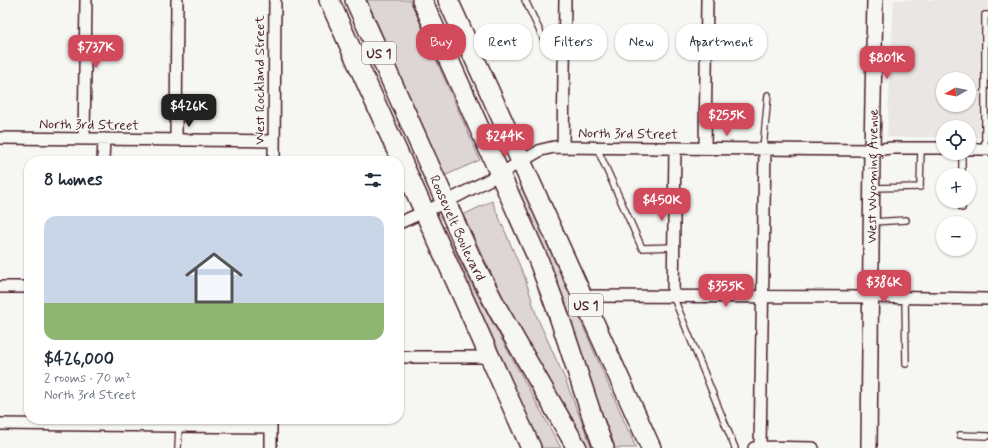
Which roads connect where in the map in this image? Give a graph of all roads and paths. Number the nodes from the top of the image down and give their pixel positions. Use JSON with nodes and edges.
{"nodes":[{"id":1,"x":86,"y":0,"type":"edge"},
{"id":2,"x":176,"y":0,"type":"edge"},
{"id":3,"x":275,"y":0,"type":"edge"},
{"id":4,"x":329,"y":0,"type":"edge"},
{"id":5,"x":339,"y":0,"type":"edge"},
{"id":6,"x":355,"y":0,"type":"edge"},
{"id":7,"x":422,"y":0,"type":"edge"},
{"id":8,"x":448,"y":0,"type":"edge"},
{"id":9,"x":525,"y":0,"type":"edge"},
{"id":10,"x":565,"y":0,"type":"edge"},
{"id":11,"x":707,"y":0,"type":"edge"},
{"id":12,"x":875,"y":0,"type":"edge"},
{"id":13,"x":988,"y":16,"type":"edge"},
{"id":14,"x":564,"y":24,"type":"edge"},
{"id":15,"x":540,"y":32,"type":"edge"},
{"id":16,"x":346,"y":38,"type":"junction"},
{"id":17,"x":564,"y":60,"type":"edge"},
{"id":18,"x":986,"y":68,"type":"edge"},
{"id":19,"x":768,"y":95,"type":"dead end"},
{"id":20,"x":0,"y":138,"type":"edge"},
{"id":21,"x":84,"y":138,"type":"junction"},
{"id":22,"x":104,"y":139,"type":"junction"},
{"id":23,"x":176,"y":140,"type":"junction"},
{"id":24,"x":274,"y":141,"type":"junction"},
{"id":25,"x":563,"y":147,"type":"junction"},
{"id":26,"x":597,"y":147,"type":"junction"},
{"id":27,"x":675,"y":148,"type":"junction"},
{"id":28,"x":705,"y":148,"type":"junction"},
{"id":29,"x":921,"y":148,"type":"junction"},
{"id":30,"x":936,"y":148,"type":"edge"},
{"id":31,"x":764,"y":149,"type":"junction"},
{"id":32,"x":976,"y":149,"type":"edge"},
{"id":33,"x":987,"y":149,"type":"edge"},
{"id":34,"x":872,"y":150,"type":"junction"},
{"id":35,"x":103,"y":156,"type":"edge"},
{"id":36,"x":274,"y":156,"type":"edge"},
{"id":37,"x":399,"y":156,"type":"edge"},
{"id":38,"x":521,"y":161,"type":"junction"},
{"id":39,"x":404,"y":167,"type":"edge"},
{"id":40,"x":500,"y":174,"type":"junction"},
{"id":41,"x":872,"y":188,"type":"junction"},
{"id":42,"x":446,"y":202,"type":"junction"},
{"id":43,"x":424,"y":211,"type":"junction"},
{"id":44,"x":906,"y":220,"type":"dead end"},
{"id":45,"x":404,"y":221,"type":"edge"},
{"id":46,"x":872,"y":222,"type":"junction"},
{"id":47,"x":674,"y":248,"type":"junction"},
{"id":48,"x":0,"y":287,"type":"edge"},
{"id":49,"x":24,"y":287,"type":"edge"},
{"id":50,"x":582,"y":296,"type":"junction"},
{"id":51,"x":673,"y":296,"type":"junction"},
{"id":52,"x":762,"y":297,"type":"junction"},
{"id":53,"x":871,"y":297,"type":"junction"},
{"id":54,"x":905,"y":298,"type":"junction"},
{"id":55,"x":988,"y":299,"type":"edge"},
{"id":56,"x":404,"y":357,"type":"edge"},
{"id":57,"x":490,"y":357,"type":"junction"},
{"id":58,"x":906,"y":364,"type":"dead end"},
{"id":59,"x":0,"y":424,"type":"edge"},
{"id":60,"x":24,"y":424,"type":"edge"},
{"id":61,"x":146,"y":424,"type":"edge"},
{"id":62,"x":240,"y":424,"type":"edge"},
{"id":63,"x":271,"y":424,"type":"edge"},
{"id":64,"x":179,"y":426,"type":"junction"},
{"id":65,"x":960,"y":435,"type":"dead end"},
{"id":66,"x":988,"y":436,"type":"edge"},
{"id":67,"x":756,"y":447,"type":"edge"},
{"id":68,"x":178,"y":448,"type":"edge"},
{"id":69,"x":271,"y":448,"type":"edge"},
{"id":70,"x":531,"y":448,"type":"edge"},
{"id":71,"x":577,"y":448,"type":"edge"},
{"id":72,"x":604,"y":448,"type":"edge"},
{"id":73,"x":651,"y":448,"type":"edge"},
{"id":74,"x":735,"y":448,"type":"edge"},
{"id":75,"x":812,"y":448,"type":"edge"},
{"id":76,"x":869,"y":448,"type":"edge"}],
"edges":[{"from":1,"to":21,"type":"street"},
{"from":2,"to":23,"type":"street"},
{"from":3,"to":24,"type":"street","name":"West Rockland Street"},
{"from":4,"to":16,"type":"highway","name":"Roosevelt Boulevard","number":"US 1"},
{"from":5,"to":16,"type":"highway"},
{"from":6,"to":42,"type":"highway","name":"Roosevelt Boulevard","number":"US 1"},
{"from":7,"to":40,"type":"highway","number":"US 1"},
{"from":8,"to":38,"type":"highway","number":"US 1"},
{"from":9,"to":15,"type":"lane"},
{"from":10,"to":14,"type":"street"},
{"from":11,"to":28,"type":"street"},
{"from":12,"to":34,"type":"street","name":"West Wyoming Avenue"},
{"from":13,"to":18,"type":"lane"},
{"from":16,"to":37,"type":"highway","name":"Roosevelt Boulevard","number":"US 1"},
{"from":17,"to":25,"type":"street"},
{"from":18,"to":33,"type":"lane"},
{"from":19,"to":31,"type":"lane"},
{"from":20,"to":21,"type":"street","name":"North 3rd Street"},
{"from":21,"to":22,"type":"street","name":"North 3rd Street"},
{"from":22,"to":23,"type":"street","name":"North 3rd Street"},
{"from":22,"to":35,"type":"street"},
{"from":23,"to":24,"type":"street","name":"North 3rd Street"},
{"from":24,"to":36,"type":"street","name":"West Rockland Street"},
{"from":25,"to":26,"type":"street","name":"North 3rd Street"},
{"from":25,"to":38,"type":"street","name":"North 3rd Street"},
{"from":26,"to":27,"type":"street","name":"North 3rd Street"},
{"from":26,"to":47,"type":"lane"},
{"from":27,"to":28,"type":"street","name":"North 3rd Street"},
{"from":27,"to":47,"type":"street"},
{"from":28,"to":31,"type":"street","name":"North 3rd Street"},
{"from":29,"to":30,"type":"street","name":"North 3rd Street"},
{"from":29,"to":34,"type":"street","name":"North 3rd Street"},
{"from":29,"to":41,"type":"lane"},
{"from":31,"to":34,"type":"street","name":"North 3rd Street"},
{"from":31,"to":52,"type":"street"},
{"from":32,"to":33,"type":"street"},
{"from":34,"to":41,"type":"street","name":"West Wyoming Avenue"},
{"from":38,"to":40,"type":"street","name":"North 3rd Street"},
{"from":38,"to":50,"type":"highway","number":"US 1"},
{"from":39,"to":43,"type":"highway","name":"Roosevelt Boulevard","number":"US 1"},
{"from":40,"to":42,"type":"street","name":"North 3rd Street"},
{"from":40,"to":72,"type":"highway","number":"US 1"},
{"from":41,"to":46,"type":"street","name":"West Wyoming Avenue"},
{"from":42,"to":43,"type":"street","name":"North 3rd Street"},
{"from":42,"to":71,"type":"highway","name":"Roosevelt Boulevard","number":"US 1"},
{"from":43,"to":45,"type":"street","name":"North 3rd Street"},
{"from":43,"to":57,"type":"highway","name":"Roosevelt Boulevard","number":"US 1"},
{"from":44,"to":46,"type":"lane"},
{"from":46,"to":53,"type":"street","name":"West Wyoming Avenue"},
{"from":47,"to":51,"type":"street"},
{"from":48,"to":49,"type":"street"},
{"from":50,"to":51,"type":"street"},
{"from":50,"to":73,"type":"highway","number":"US 1"},
{"from":51,"to":52,"type":"street"},
{"from":51,"to":74,"type":"lane"},
{"from":52,"to":53,"type":"street"},
{"from":52,"to":67,"type":"street"},
{"from":53,"to":54,"type":"street"},
{"from":53,"to":76,"type":"street","name":"West Wyoming Avenue"},
{"from":54,"to":55,"type":"street"},
{"from":54,"to":58,"type":"lane"},
{"from":56,"to":57,"type":"street"},
{"from":57,"to":70,"type":"highway","name":"Roosevelt Boulevard","number":"US 1"},
{"from":59,"to":60,"type":"street"},
{"from":61,"to":64,"type":"street"},
{"from":62,"to":64,"type":"street"},
{"from":63,"to":69,"type":"street"},
{"from":64,"to":68,"type":"lane"},
{"from":65,"to":66,"type":"lane"},
{"from":67,"to":75,"type":"street"}]}
